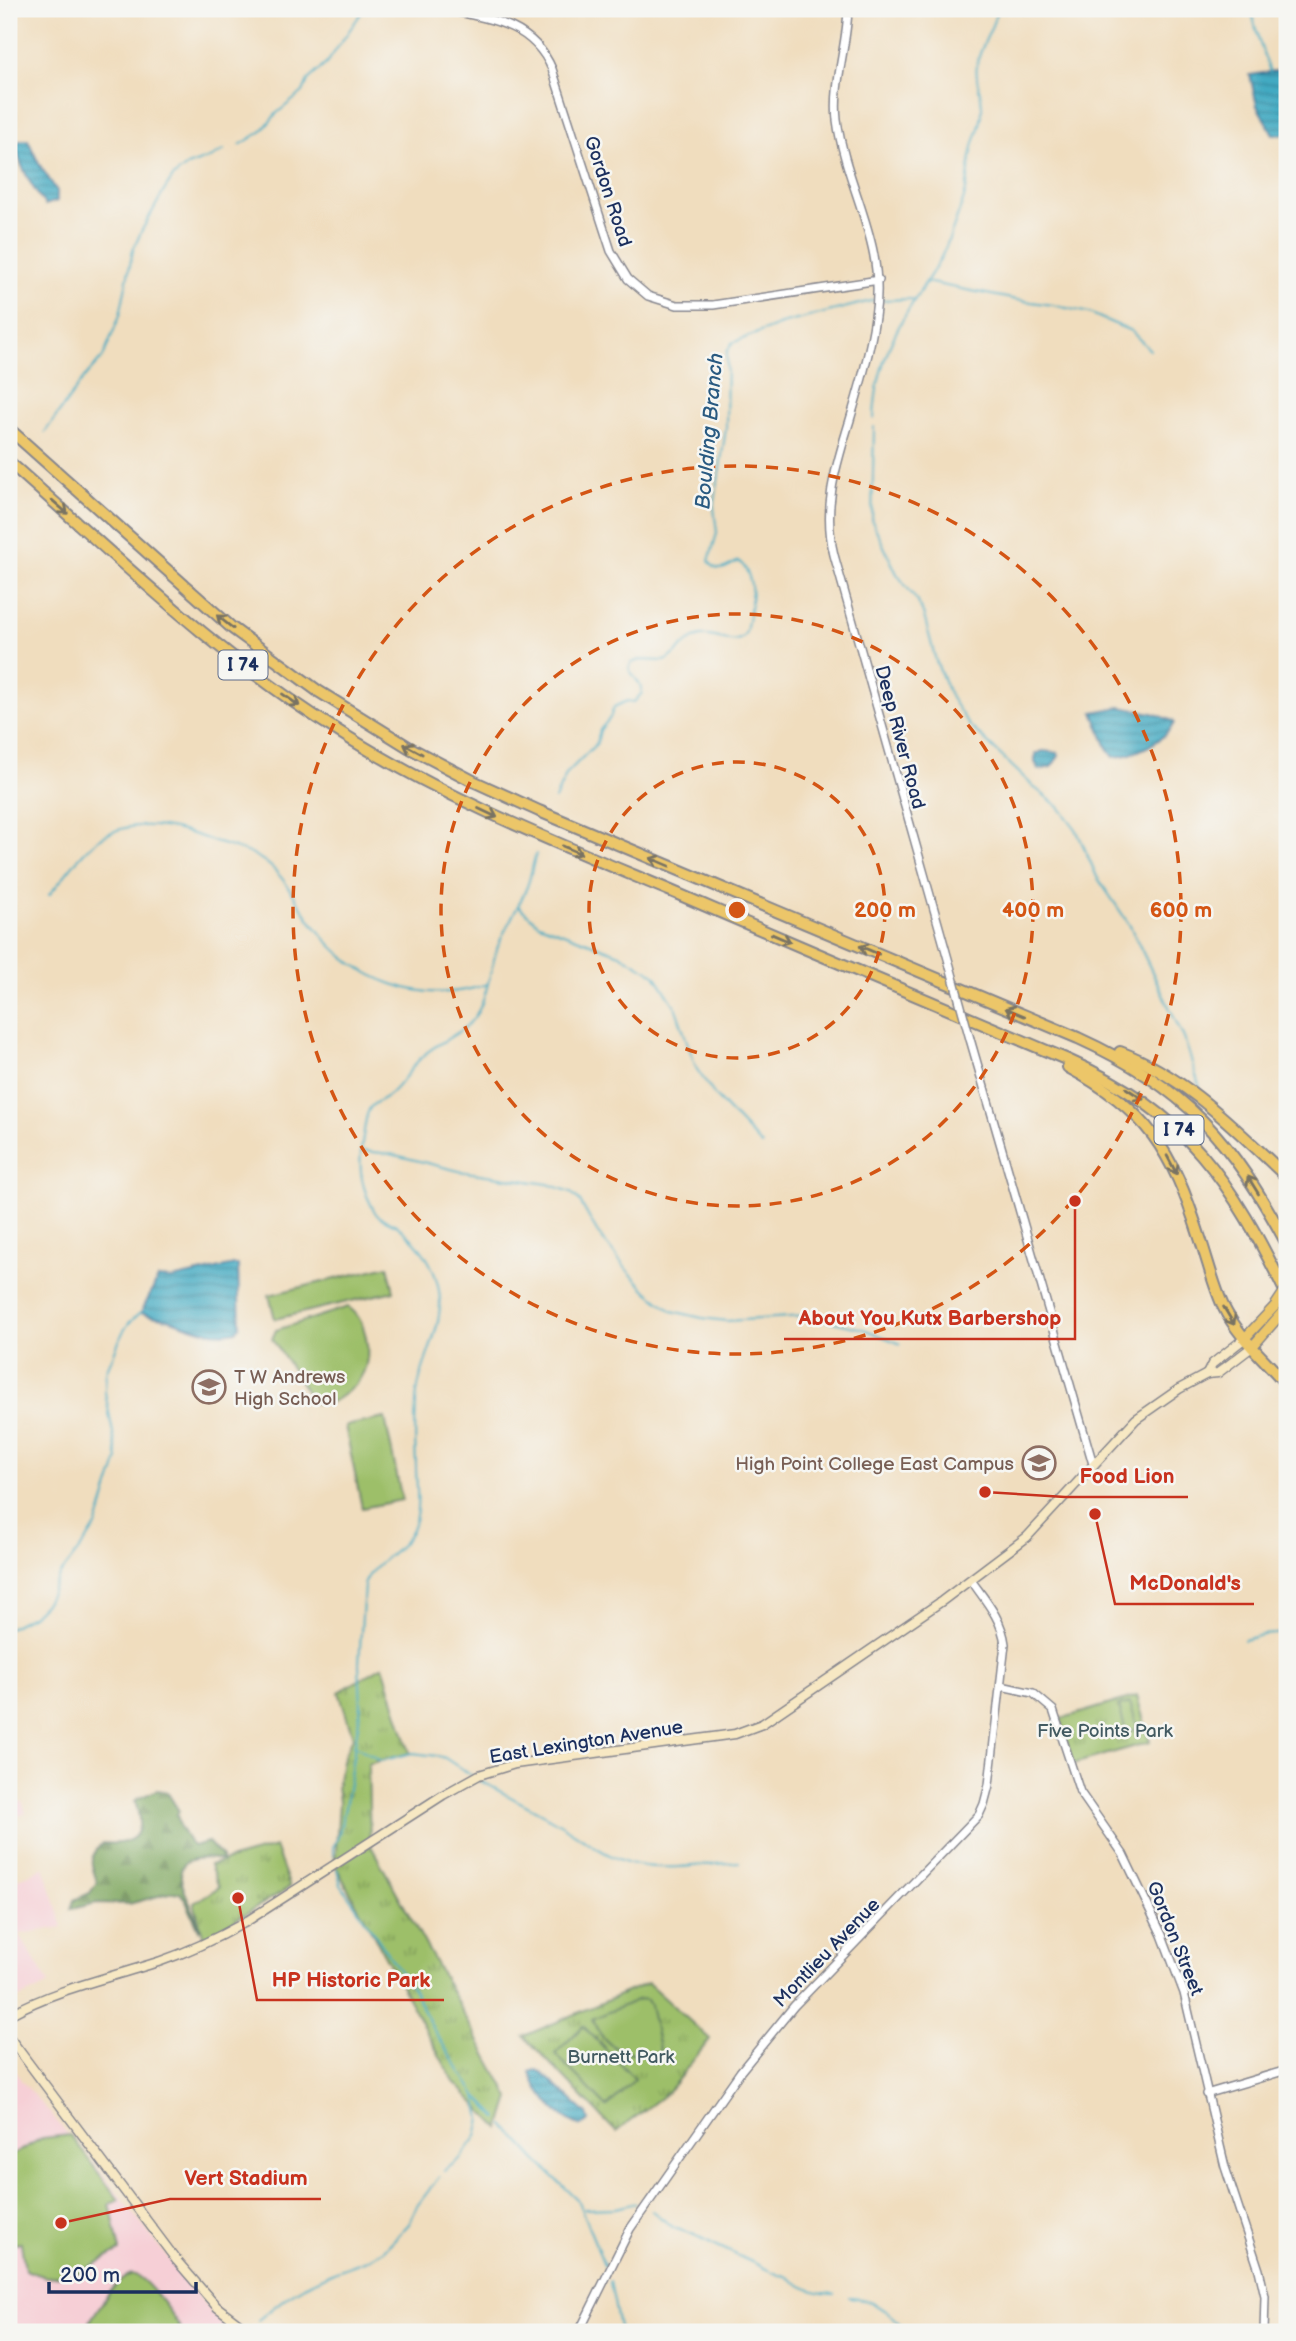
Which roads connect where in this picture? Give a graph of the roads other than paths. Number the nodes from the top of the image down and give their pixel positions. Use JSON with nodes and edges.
{"nodes":[{"id":1,"x":442,"y":9,"type":"edge"},
{"id":2,"x":848,"y":9,"type":"edge"},
{"id":3,"x":879,"y":280,"type":"junction"},
{"id":4,"x":9,"y":429,"type":"edge"},
{"id":5,"x":9,"y":462,"type":"edge"},
{"id":6,"x":1007,"y":1034,"type":"junction"},
{"id":7,"x":1078,"y":1038,"type":"junction"},
{"id":8,"x":1287,"y":1177,"type":"edge"},
{"id":9,"x":1287,"y":1244,"type":"edge"},
{"id":10,"x":1287,"y":1288,"type":"edge"},
{"id":11,"x":1287,"y":1295,"type":"edge"},
{"id":12,"x":1287,"y":1307,"type":"edge"},
{"id":13,"x":1248,"y":1343,"type":"junction"},
{"id":14,"x":1287,"y":1385,"type":"edge"},
{"id":15,"x":1093,"y":1464,"type":"junction"},
{"id":16,"x":971,"y":1580,"type":"junction"},
{"id":17,"x":1001,"y":1686,"type":"junction"},
{"id":18,"x":9,"y":2015,"type":"edge"},
{"id":19,"x":9,"y":2036,"type":"edge"},
{"id":20,"x":1287,"y":2070,"type":"edge"},
{"id":21,"x":1206,"y":2094,"type":"junction"},
{"id":22,"x":250,"y":2332,"type":"edge"},
{"id":23,"x":579,"y":2332,"type":"edge"},
{"id":24,"x":1264,"y":2332,"type":"edge"}],
"edges":[{"from":1,"to":3,"type":"street","name":"Gordon Road"},
{"from":2,"to":3,"type":"street","name":"Deep River Road"},
{"from":3,"to":15,"type":"street","name":"Deep River Road","bridge":true},
{"from":7,"to":4,"type":"highway","number":"I 74","one_way":true},
{"from":5,"to":6,"type":"highway","number":"I 74","one_way":true},
{"from":6,"to":11,"type":"highway","number":"I 74","one_way":true},
{"from":6,"to":13,"type":"highway","one_way":true},
{"from":7,"to":8,"type":"highway"},
{"from":9,"to":7,"type":"highway","number":"I 74","one_way":true},
{"from":10,"to":13,"type":"main road","bridge":true},
{"from":12,"to":13,"type":"main road"},
{"from":13,"to":14,"type":"highway"},
{"from":13,"to":15,"type":"main road","name":"East Lexington Avenue"},
{"from":15,"to":16,"type":"main road","name":"East Lexington Avenue"},
{"from":16,"to":17,"type":"street","name":"Montlieu Avenue"},
{"from":16,"to":18,"type":"main road","name":"East Lexington Avenue"},
{"from":17,"to":21,"type":"street","name":"Gordon Street"},
{"from":17,"to":23,"type":"street","name":"Montlieu Avenue"},
{"from":19,"to":22,"type":"main road"},
{"from":20,"to":21,"type":"street"},
{"from":21,"to":24,"type":"street","name":"Gordon Street"}]}
